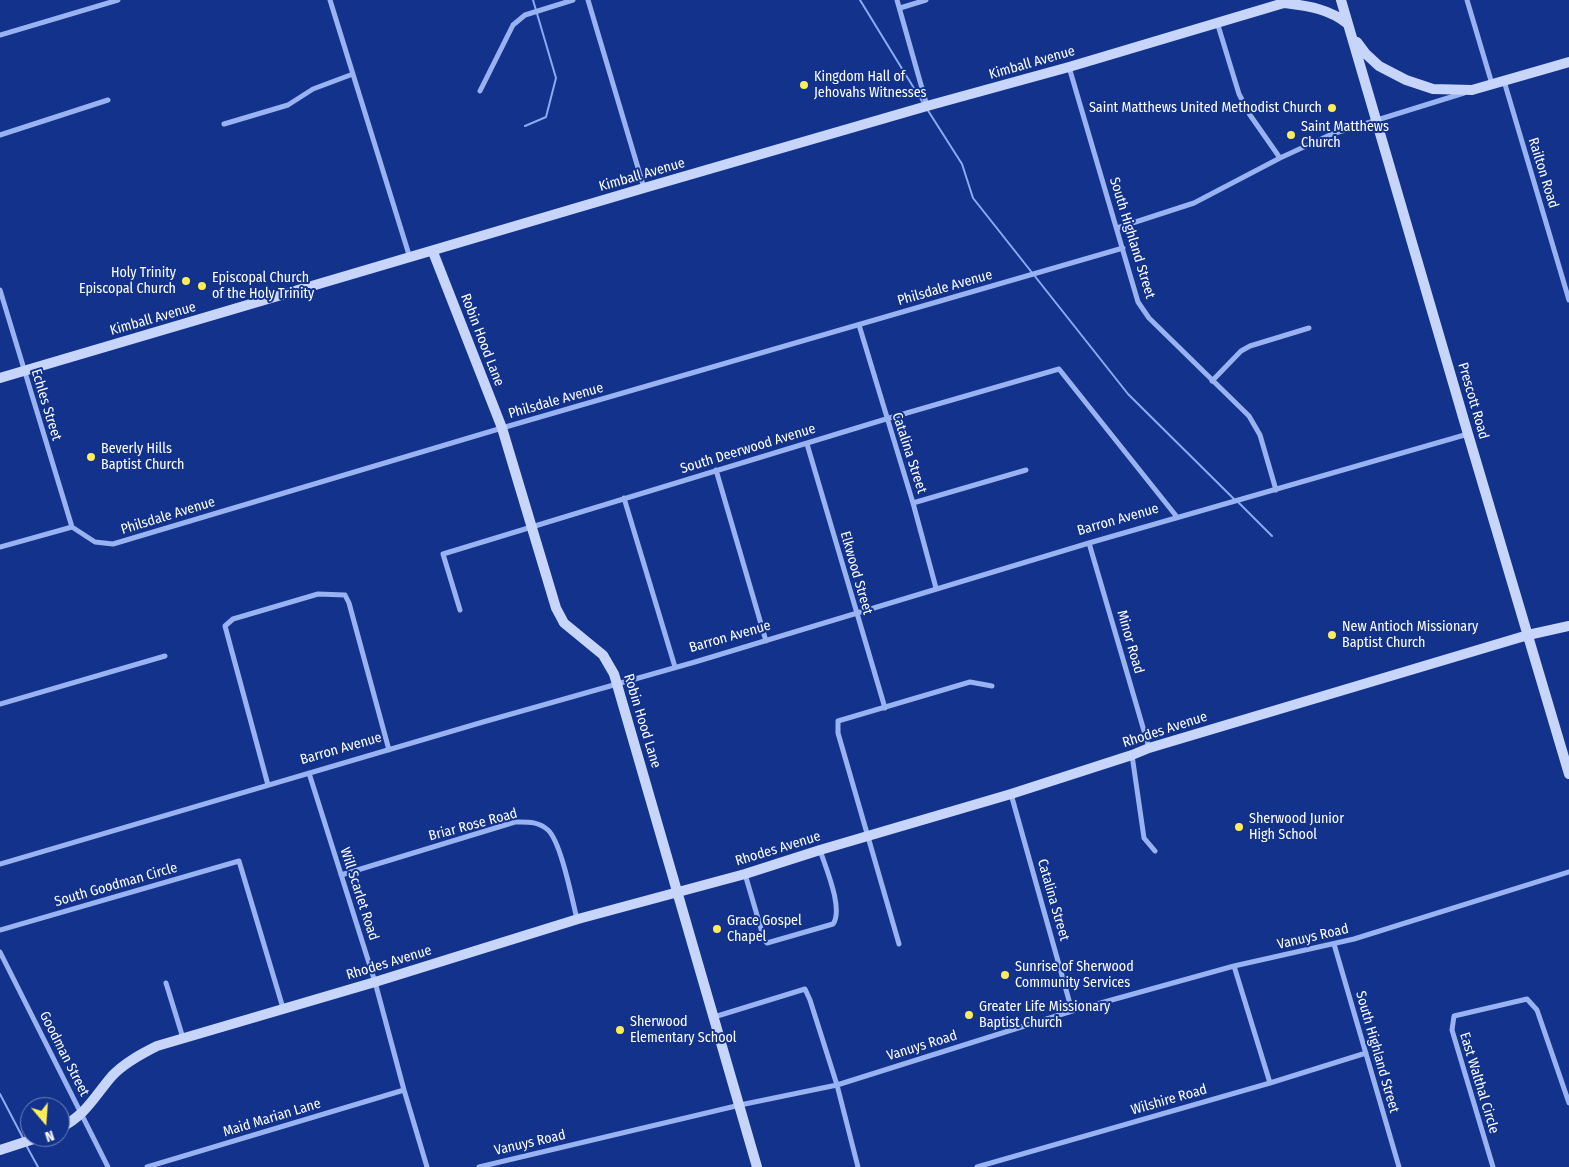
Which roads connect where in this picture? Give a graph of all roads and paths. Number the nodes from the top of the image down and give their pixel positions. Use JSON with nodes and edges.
{"nodes":[{"id":1,"x":118,"y":0,"type":"edge"},
{"id":2,"x":330,"y":0,"type":"edge"},
{"id":3,"x":573,"y":0,"type":"edge"},
{"id":4,"x":588,"y":0,"type":"edge"},
{"id":5,"x":897,"y":0,"type":"edge"},
{"id":6,"x":926,"y":0,"type":"edge"},
{"id":7,"x":1341,"y":0,"type":"edge"},
{"id":8,"x":1466,"y":0,"type":"edge"},
{"id":9,"x":1289,"y":2,"type":"edge"},
{"id":10,"x":900,"y":8,"type":"junction"},
{"id":11,"x":1217,"y":22,"type":"junction"},
{"id":12,"x":1349,"y":24,"type":"junction"},
{"id":13,"x":0,"y":35,"type":"edge"},
{"id":14,"x":1352,"y":36,"type":"junction"},
{"id":15,"x":1569,"y":62,"type":"edge"},
{"id":16,"x":1069,"y":67,"type":"junction"},
{"id":17,"x":353,"y":74,"type":"junction"},
{"id":18,"x":1504,"y":81,"type":"junction"},
{"id":19,"x":1492,"y":85,"type":"junction"},
{"id":20,"x":1472,"y":90,"type":"junction"},
{"id":21,"x":480,"y":91,"type":"dead end"},
{"id":22,"x":108,"y":100,"type":"dead end"},
{"id":23,"x":928,"y":106,"type":"junction"},
{"id":24,"x":1377,"y":121,"type":"junction"},
{"id":25,"x":224,"y":124,"type":"dead end"},
{"id":26,"x":0,"y":135,"type":"edge"},
{"id":27,"x":1280,"y":158,"type":"junction"},
{"id":28,"x":644,"y":188,"type":"junction"},
{"id":29,"x":1117,"y":228,"type":"junction"},
{"id":30,"x":1123,"y":248,"type":"junction"},
{"id":31,"x":433,"y":252,"type":"junction"},
{"id":32,"x":410,"y":258,"type":"junction"},
{"id":33,"x":0,"y":290,"type":"edge"},
{"id":34,"x":1569,"y":300,"type":"edge"},
{"id":35,"x":859,"y":325,"type":"junction"},
{"id":36,"x":1308,"y":328,"type":"dead end"},
{"id":37,"x":24,"y":371,"type":"junction"},
{"id":38,"x":0,"y":378,"type":"edge"},
{"id":39,"x":1212,"y":381,"type":"junction"},
{"id":40,"x":886,"y":419,"type":"junction"},
{"id":41,"x":502,"y":428,"type":"junction"},
{"id":42,"x":1468,"y":434,"type":"junction"},
{"id":43,"x":807,"y":444,"type":"junction"},
{"id":44,"x":716,"y":470,"type":"junction"},
{"id":45,"x":1026,"y":470,"type":"dead end"},
{"id":46,"x":1276,"y":490,"type":"junction"},
{"id":47,"x":624,"y":498,"type":"junction"},
{"id":48,"x":913,"y":503,"type":"junction"},
{"id":49,"x":1177,"y":517,"type":"junction"},
{"id":50,"x":533,"y":526,"type":"junction"},
{"id":51,"x":72,"y":527,"type":"junction"},
{"id":52,"x":1089,"y":543,"type":"junction"},
{"id":53,"x":0,"y":548,"type":"edge"},
{"id":54,"x":936,"y":588,"type":"junction"},
{"id":55,"x":460,"y":610,"type":"dead end"},
{"id":56,"x":856,"y":614,"type":"junction"},
{"id":57,"x":1569,"y":626,"type":"edge"},
{"id":58,"x":1528,"y":635,"type":"junction"},
{"id":59,"x":766,"y":640,"type":"junction"},
{"id":60,"x":165,"y":656,"type":"dead end"},
{"id":61,"x":675,"y":668,"type":"junction"},
{"id":62,"x":617,"y":684,"type":"junction"},
{"id":63,"x":992,"y":686,"type":"dead end"},
{"id":64,"x":0,"y":704,"type":"edge"},
{"id":65,"x":886,"y":708,"type":"junction"},
{"id":66,"x":1149,"y":748,"type":"junction"},
{"id":67,"x":389,"y":750,"type":"junction"},
{"id":68,"x":1132,"y":755,"type":"junction"},
{"id":69,"x":309,"y":773,"type":"junction"},
{"id":70,"x":1569,"y":774,"type":"edge"},
{"id":71,"x":268,"y":785,"type":"junction"},
{"id":72,"x":1011,"y":794,"type":"junction"},
{"id":73,"x":868,"y":836,"type":"junction"},
{"id":74,"x":820,"y":850,"type":"junction"},
{"id":75,"x":1155,"y":851,"type":"dead end"},
{"id":76,"x":0,"y":864,"type":"edge"},
{"id":77,"x":1569,"y":872,"type":"edge"},
{"id":78,"x":745,"y":874,"type":"junction"},
{"id":79,"x":341,"y":876,"type":"junction"},
{"id":80,"x":678,"y":893,"type":"junction"},
{"id":81,"x":578,"y":919,"type":"junction"},
{"id":82,"x":0,"y":930,"type":"edge"},
{"id":83,"x":899,"y":944,"type":"dead end"},
{"id":84,"x":1334,"y":944,"type":"junction"},
{"id":85,"x":0,"y":952,"type":"edge"},
{"id":86,"x":1234,"y":966,"type":"junction"},
{"id":87,"x":375,"y":982,"type":"junction"},
{"id":88,"x":166,"y":983,"type":"dead end"},
{"id":89,"x":283,"y":1008,"type":"junction"},
{"id":90,"x":1072,"y":1011,"type":"junction"},
{"id":91,"x":714,"y":1017,"type":"junction"},
{"id":92,"x":183,"y":1039,"type":"junction"},
{"id":93,"x":1366,"y":1053,"type":"junction"},
{"id":94,"x":1270,"y":1083,"type":"junction"},
{"id":95,"x":837,"y":1084,"type":"junction"},
{"id":96,"x":404,"y":1090,"type":"junction"},
{"id":97,"x":1569,"y":1103,"type":"edge"},
{"id":98,"x":740,"y":1105,"type":"junction"},
{"id":99,"x":82,"y":1114,"type":"junction"},
{"id":100,"x":70,"y":1122,"type":"edge"},
{"id":101,"x":20,"y":1144,"type":"edge"},
{"id":102,"x":0,"y":1150,"type":"edge"},
{"id":103,"x":108,"y":1167,"type":"edge"},
{"id":104,"x":147,"y":1167,"type":"edge"},
{"id":105,"x":428,"y":1167,"type":"edge"},
{"id":106,"x":479,"y":1167,"type":"edge"},
{"id":107,"x":757,"y":1167,"type":"edge"},
{"id":108,"x":858,"y":1167,"type":"edge"},
{"id":109,"x":978,"y":1167,"type":"edge"},
{"id":110,"x":1399,"y":1167,"type":"edge"},
{"id":111,"x":1493,"y":1167,"type":"edge"}],
"edges":[{"from":1,"to":13,"type":"street"},
{"from":2,"to":17,"type":"street"},
{"from":3,"to":21,"type":"street"},
{"from":4,"to":28,"type":"street"},
{"from":5,"to":10,"type":"street"},
{"from":6,"to":10,"type":"street"},
{"from":7,"to":12,"type":"main road","name":"Prescott Road"},
{"from":8,"to":19,"type":"street"},
{"from":9,"to":11,"type":"main road","name":"Kimball Avenue"},
{"from":9,"to":12,"type":"main road"},
{"from":10,"to":23,"type":"street"},
{"from":11,"to":16,"type":"main road","name":"Kimball Avenue"},
{"from":11,"to":27,"type":"street"},
{"from":12,"to":14,"type":"main road","name":"Prescott Road"},
{"from":14,"to":20,"type":"main road"},
{"from":14,"to":24,"type":"main road","name":"Prescott Road"},
{"from":15,"to":18,"type":"main road"},
{"from":16,"to":23,"type":"main road","name":"Kimball Avenue"},
{"from":16,"to":29,"type":"street","name":"South Highland Street"},
{"from":17,"to":25,"type":"street"},
{"from":17,"to":32,"type":"street"},
{"from":18,"to":19,"type":"main road"},
{"from":18,"to":34,"type":"street","name":"Railton Road"},
{"from":19,"to":20,"type":"main road"},
{"from":20,"to":24,"type":"street"},
{"from":22,"to":26,"type":"street"},
{"from":23,"to":28,"type":"main road","name":"Kimball Avenue"},
{"from":24,"to":27,"type":"street"},
{"from":24,"to":42,"type":"main road","name":"Prescott Road"},
{"from":27,"to":29,"type":"street"},
{"from":28,"to":31,"type":"main road","name":"Kimball Avenue"},
{"from":29,"to":30,"type":"street","name":"South Highland Street"},
{"from":30,"to":35,"type":"street","name":"Philsdale Avenue"},
{"from":30,"to":39,"type":"street","name":"South Highland Street"},
{"from":31,"to":32,"type":"main road","name":"Kimball Avenue"},
{"from":31,"to":41,"type":"main road","name":"Robin Hood Lane"},
{"from":32,"to":37,"type":"main road","name":"Kimball Avenue"},
{"from":33,"to":37,"type":"street","name":"Echles Street"},
{"from":35,"to":40,"type":"street","name":"Catalina Street"},
{"from":35,"to":41,"type":"street","name":"Philsdale Avenue"},
{"from":36,"to":39,"type":"street"},
{"from":37,"to":38,"type":"main road","name":"Kimball Avenue"},
{"from":37,"to":51,"type":"street","name":"Echles Street"},
{"from":39,"to":46,"type":"street","name":"South Highland Street"},
{"from":40,"to":43,"type":"street","name":"South Deerwood Avenue"},
{"from":40,"to":48,"type":"street","name":"Catalina Street"},
{"from":40,"to":49,"type":"street","name":"South Deerwood Avenue"},
{"from":41,"to":50,"type":"main road","name":"Robin Hood Lane"},
{"from":41,"to":51,"type":"street","name":"Philsdale Avenue"},
{"from":42,"to":46,"type":"street","name":"Barron Avenue"},
{"from":42,"to":58,"type":"main road","name":"Prescott Road"},
{"from":43,"to":44,"type":"street","name":"South Deerwood Avenue"},
{"from":43,"to":56,"type":"street","name":"Elkwood Street"},
{"from":44,"to":47,"type":"street","name":"South Deerwood Avenue"},
{"from":44,"to":59,"type":"street"},
{"from":45,"to":48,"type":"street"},
{"from":46,"to":49,"type":"street","name":"Barron Avenue"},
{"from":47,"to":50,"type":"street","name":"South Deerwood Avenue"},
{"from":47,"to":61,"type":"street"},
{"from":48,"to":54,"type":"street","name":"Catalina Street"},
{"from":49,"to":52,"type":"street","name":"Barron Avenue"},
{"from":50,"to":55,"type":"street","name":"South Deerwood Avenue"},
{"from":50,"to":62,"type":"main road","name":"Robin Hood Lane"},
{"from":51,"to":53,"type":"street"},
{"from":52,"to":54,"type":"street","name":"Barron Avenue"},
{"from":52,"to":66,"type":"street","name":"Minor Road"},
{"from":54,"to":56,"type":"street","name":"Barron Avenue"},
{"from":56,"to":59,"type":"street","name":"Barron Avenue"},
{"from":56,"to":65,"type":"street","name":"Elkwood Street"},
{"from":57,"to":58,"type":"main road"},
{"from":58,"to":66,"type":"main road","name":"Rhodes Avenue"},
{"from":58,"to":70,"type":"main road","name":"Prescott Road"},
{"from":59,"to":61,"type":"street","name":"Barron Avenue"},
{"from":60,"to":64,"type":"street"},
{"from":61,"to":62,"type":"street","name":"Barron Avenue"},
{"from":62,"to":67,"type":"street","name":"Barron Avenue"},
{"from":62,"to":80,"type":"main road","name":"Robin Hood Lane"},
{"from":63,"to":65,"type":"street"},
{"from":65,"to":73,"type":"street"},
{"from":66,"to":68,"type":"main road","name":"Rhodes Avenue"},
{"from":67,"to":69,"type":"street","name":"Barron Avenue"},
{"from":67,"to":71,"type":"street"},
{"from":68,"to":72,"type":"main road","name":"Rhodes Avenue"},
{"from":68,"to":75,"type":"street"},
{"from":69,"to":71,"type":"street","name":"Barron Avenue"},
{"from":69,"to":79,"type":"street","name":"Will Scarlet Road"},
{"from":71,"to":76,"type":"street","name":"Barron Avenue"},
{"from":72,"to":73,"type":"main road","name":"Rhodes Avenue"},
{"from":72,"to":90,"type":"street","name":"Catalina Street"},
{"from":73,"to":74,"type":"main road","name":"Rhodes Avenue"},
{"from":73,"to":83,"type":"street"},
{"from":74,"to":78,"type":"main road","name":"Rhodes Avenue"},
{"from":74,"to":78,"type":"street"},
{"from":77,"to":84,"type":"street","name":"Vanuys Road"},
{"from":78,"to":80,"type":"main road","name":"Rhodes Avenue"},
{"from":79,"to":81,"type":"street","name":"Briar Rose Road"},
{"from":79,"to":87,"type":"street","name":"Will Scarlet Road"},
{"from":80,"to":81,"type":"main road","name":"Rhodes Avenue"},
{"from":80,"to":91,"type":"main road","name":"Robin Hood Lane"},
{"from":81,"to":87,"type":"main road","name":"Rhodes Avenue"},
{"from":82,"to":89,"type":"street","name":"South Goodman Circle"},
{"from":84,"to":86,"type":"street","name":"Vanuys Road"},
{"from":84,"to":93,"type":"street","name":"South Highland Street"},
{"from":85,"to":99,"type":"street","name":"Goodman Street"},
{"from":86,"to":90,"type":"street","name":"Vanuys Road"},
{"from":86,"to":94,"type":"street"},
{"from":87,"to":89,"type":"main road","name":"Rhodes Avenue"},
{"from":87,"to":96,"type":"street","name":"Will Scarlet Road"},
{"from":88,"to":92,"type":"street"},
{"from":89,"to":92,"type":"main road","name":"Rhodes Avenue"},
{"from":90,"to":95,"type":"street","name":"Vanuys Road"},
{"from":91,"to":95,"type":"street"},
{"from":91,"to":98,"type":"main road","name":"Robin Hood Lane"},
{"from":92,"to":99,"type":"main road","name":"Rhodes Avenue"},
{"from":93,"to":94,"type":"street","name":"Wilshire Road"},
{"from":93,"to":110,"type":"street","name":"South Highland Street"},
{"from":94,"to":109,"type":"street","name":"Wilshire Road"},
{"from":95,"to":98,"type":"street","name":"Vanuys Road"},
{"from":95,"to":108,"type":"street"},
{"from":96,"to":104,"type":"street","name":"Maid Marian Lane"},
{"from":96,"to":105,"type":"street","name":"Will Scarlet Road"},
{"from":97,"to":111,"type":"street","name":"East Walthal Circle"},
{"from":98,"to":106,"type":"street","name":"Vanuys Road"},
{"from":98,"to":107,"type":"main road","name":"Robin Hood Lane"},
{"from":99,"to":100,"type":"main road","name":"Rhodes Avenue"},
{"from":99,"to":103,"type":"street","name":"Goodman Street"},
{"from":101,"to":102,"type":"main road"}]}
